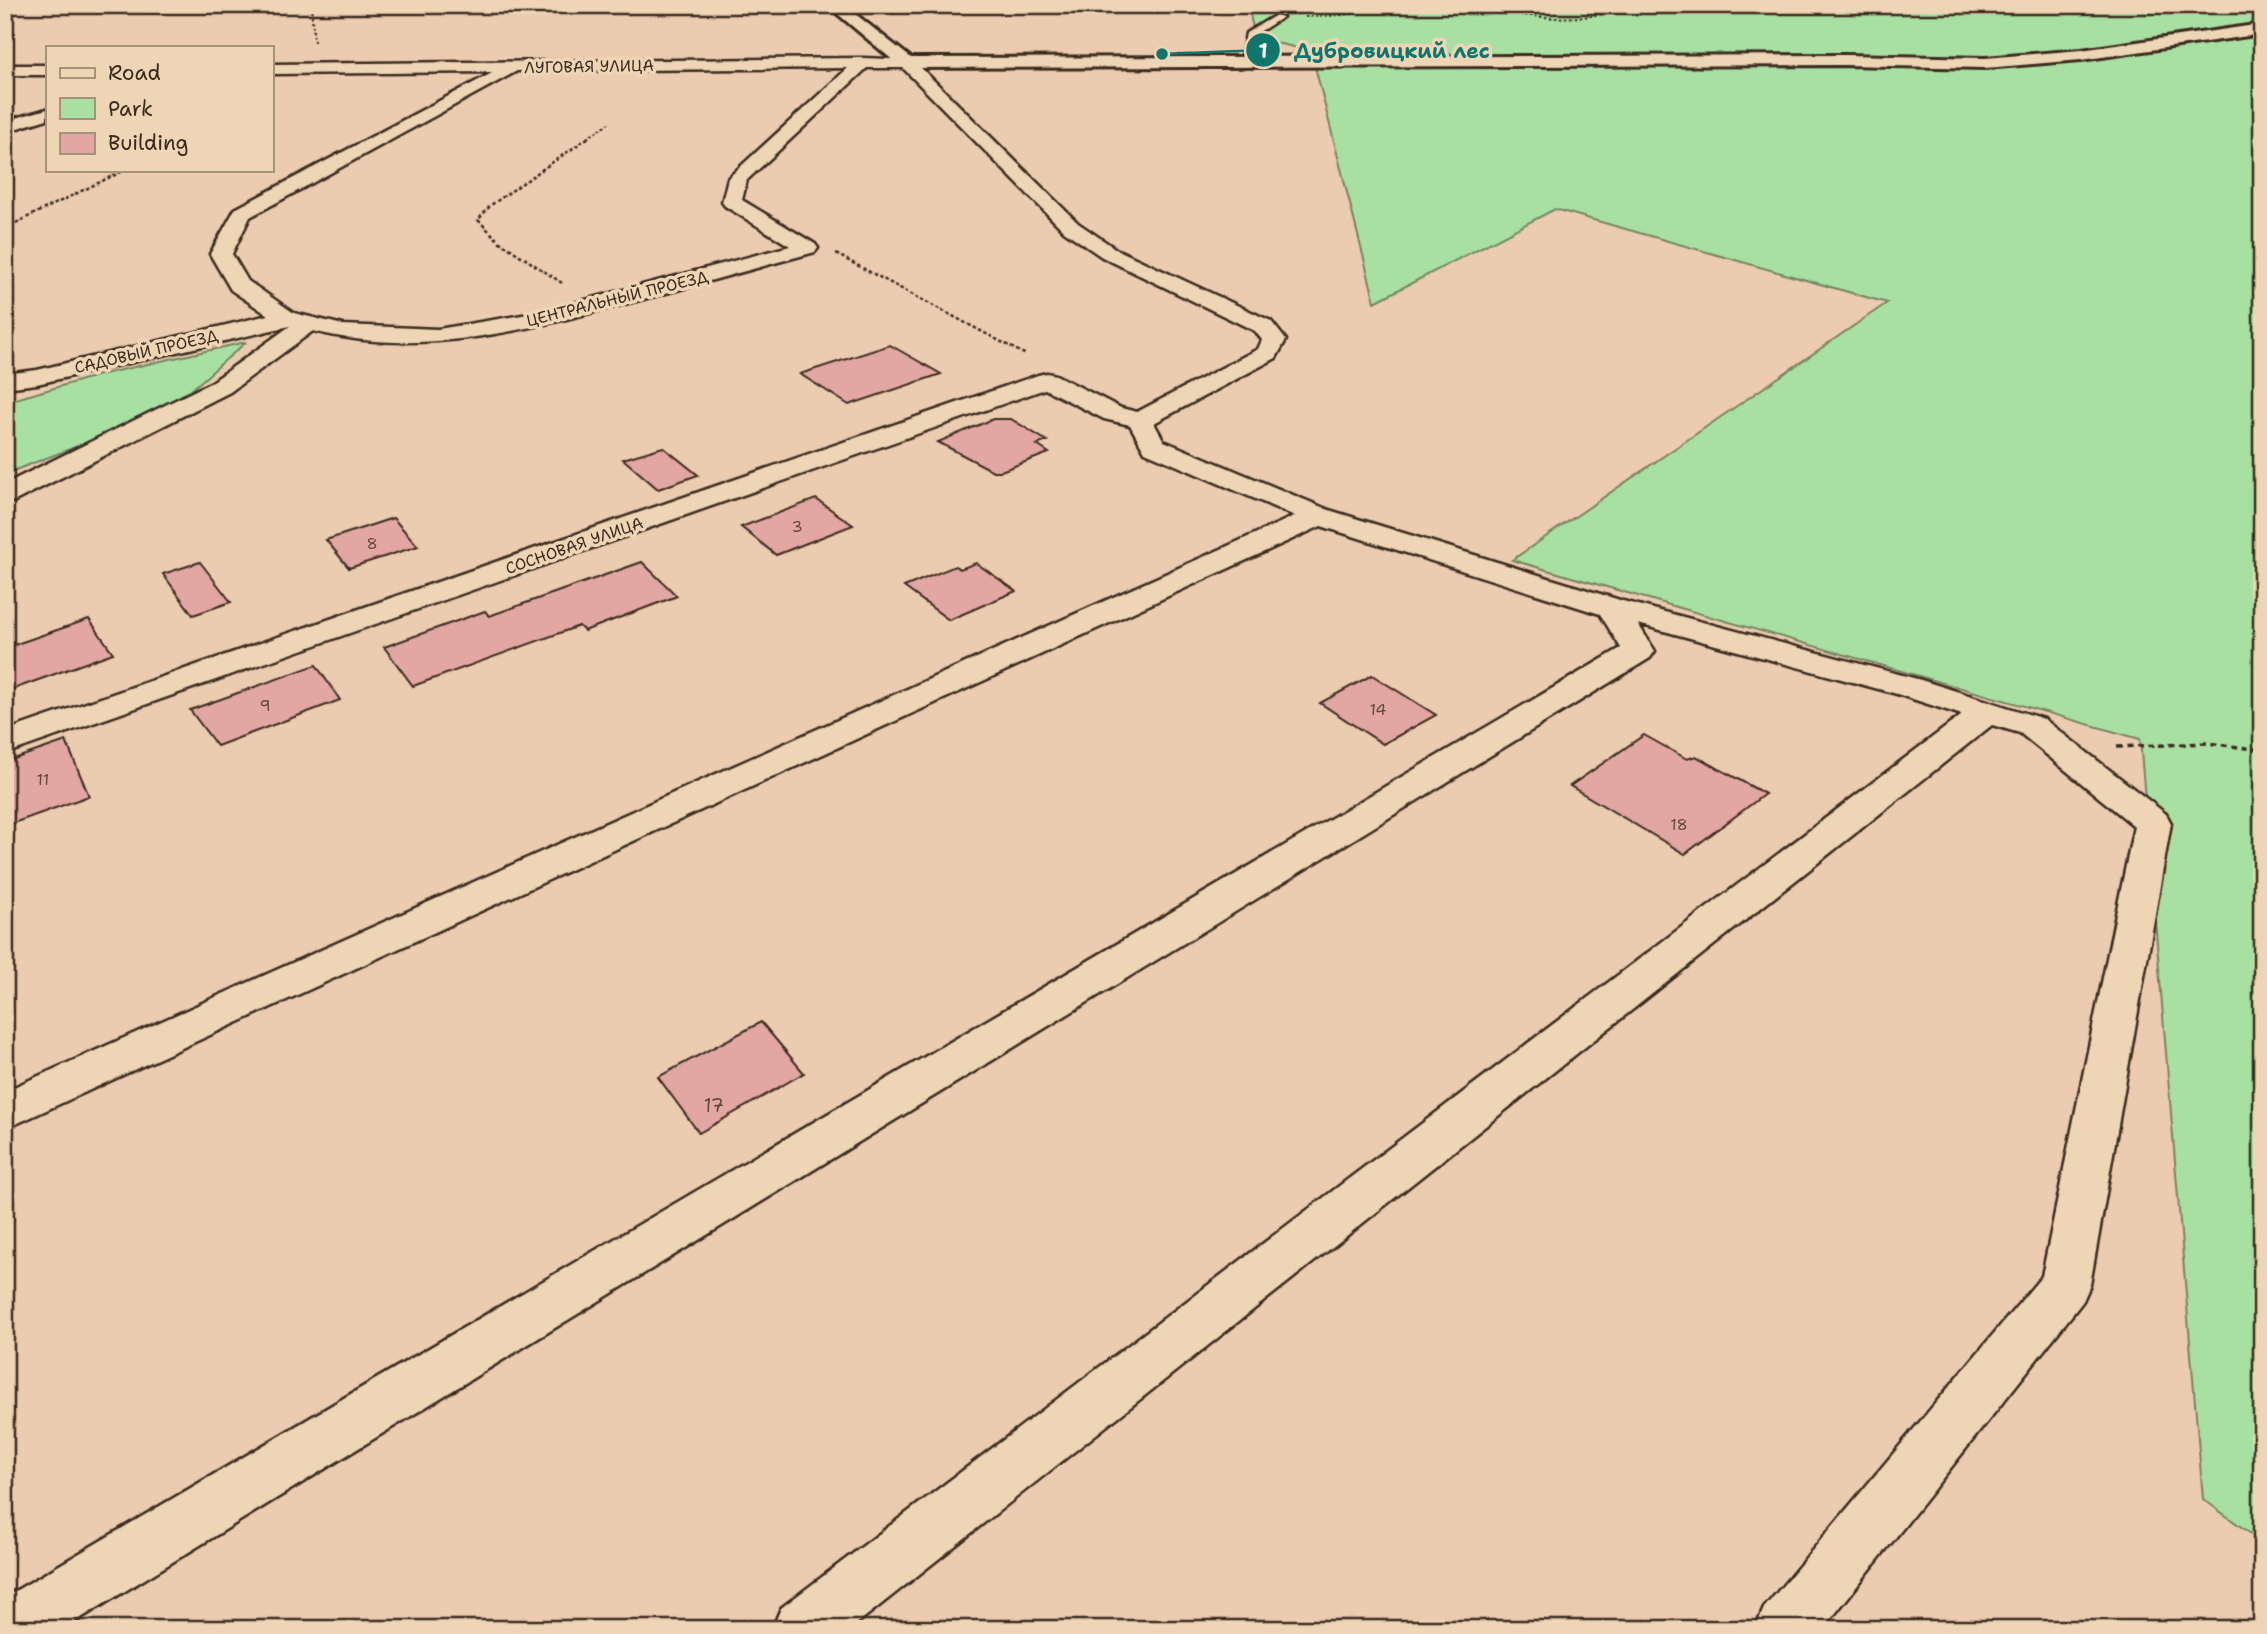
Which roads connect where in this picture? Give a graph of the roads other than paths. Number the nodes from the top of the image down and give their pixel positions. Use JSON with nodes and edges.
{"nodes":[{"id":1,"x":839,"y":10,"type":"edge"},
{"id":2,"x":1279,"y":17,"type":"road end"},
{"id":3,"x":2262,"y":29,"type":"edge"},
{"id":4,"x":863,"y":63,"type":"junction"},
{"id":5,"x":907,"y":63,"type":"junction"},
{"id":6,"x":1243,"y":64,"type":"junction"},
{"id":7,"x":515,"y":67,"type":"junction"},
{"id":8,"x":273,"y":69,"type":"edge"},
{"id":9,"x":46,"y":70,"type":"edge"},
{"id":10,"x":5,"y":71,"type":"edge"},
{"id":11,"x":46,"y":114,"type":"edge"},
{"id":12,"x":5,"y":127,"type":"edge"},
{"id":13,"x":297,"y":321,"type":"junction"},
{"id":14,"x":5,"y":381,"type":"edge"},
{"id":15,"x":1140,"y":420,"type":"junction"},
{"id":16,"x":5,"y":495,"type":"edge"},
{"id":17,"x":1319,"y":516,"type":"junction"},
{"id":18,"x":1612,"y":608,"type":"junction"},
{"id":19,"x":1987,"y":712,"type":"junction"},
{"id":20,"x":5,"y":743,"type":"edge"},
{"id":21,"x":5,"y":1111,"type":"edge"},
{"id":22,"x":8,"y":1629,"type":"edge"},
{"id":23,"x":802,"y":1629,"type":"edge"},
{"id":24,"x":1784,"y":1629,"type":"edge"}],
"edges":[{"from":1,"to":5,"type":"street"},
{"from":2,"to":6,"type":"lane"},
{"from":3,"to":6,"type":"street"},
{"from":4,"to":5,"type":"street","name":"ЛУГОВАЯ УЛИЦА"},
{"from":4,"to":7,"type":"street","name":"ЛУГОВАЯ УЛИЦА"},
{"from":4,"to":13,"type":"street","name":"ЦЕНТРАЛЬНЫЙ ПРОЕЗД"},
{"from":5,"to":6,"type":"street"},
{"from":5,"to":15,"type":"street"},
{"from":7,"to":8,"type":"street","name":"ЛУГОВАЯ УЛИЦА"},
{"from":7,"to":13,"type":"street","name":"ЦЕНТРАЛЬНЫЙ ПРОЕЗД"},
{"from":9,"to":10,"type":"street"},
{"from":11,"to":12,"type":"street"},
{"from":13,"to":14,"type":"street","name":"САДОВЫЙ ПРОЕЗД"},
{"from":13,"to":16,"type":"street"},
{"from":15,"to":17,"type":"street"},
{"from":15,"to":20,"type":"street","name":"СОСНОВАЯ УЛИЦА"},
{"from":17,"to":18,"type":"street"},
{"from":17,"to":21,"type":"street"},
{"from":18,"to":19,"type":"street"},
{"from":18,"to":22,"type":"street"},
{"from":19,"to":23,"type":"street"},
{"from":19,"to":24,"type":"street"}]}
